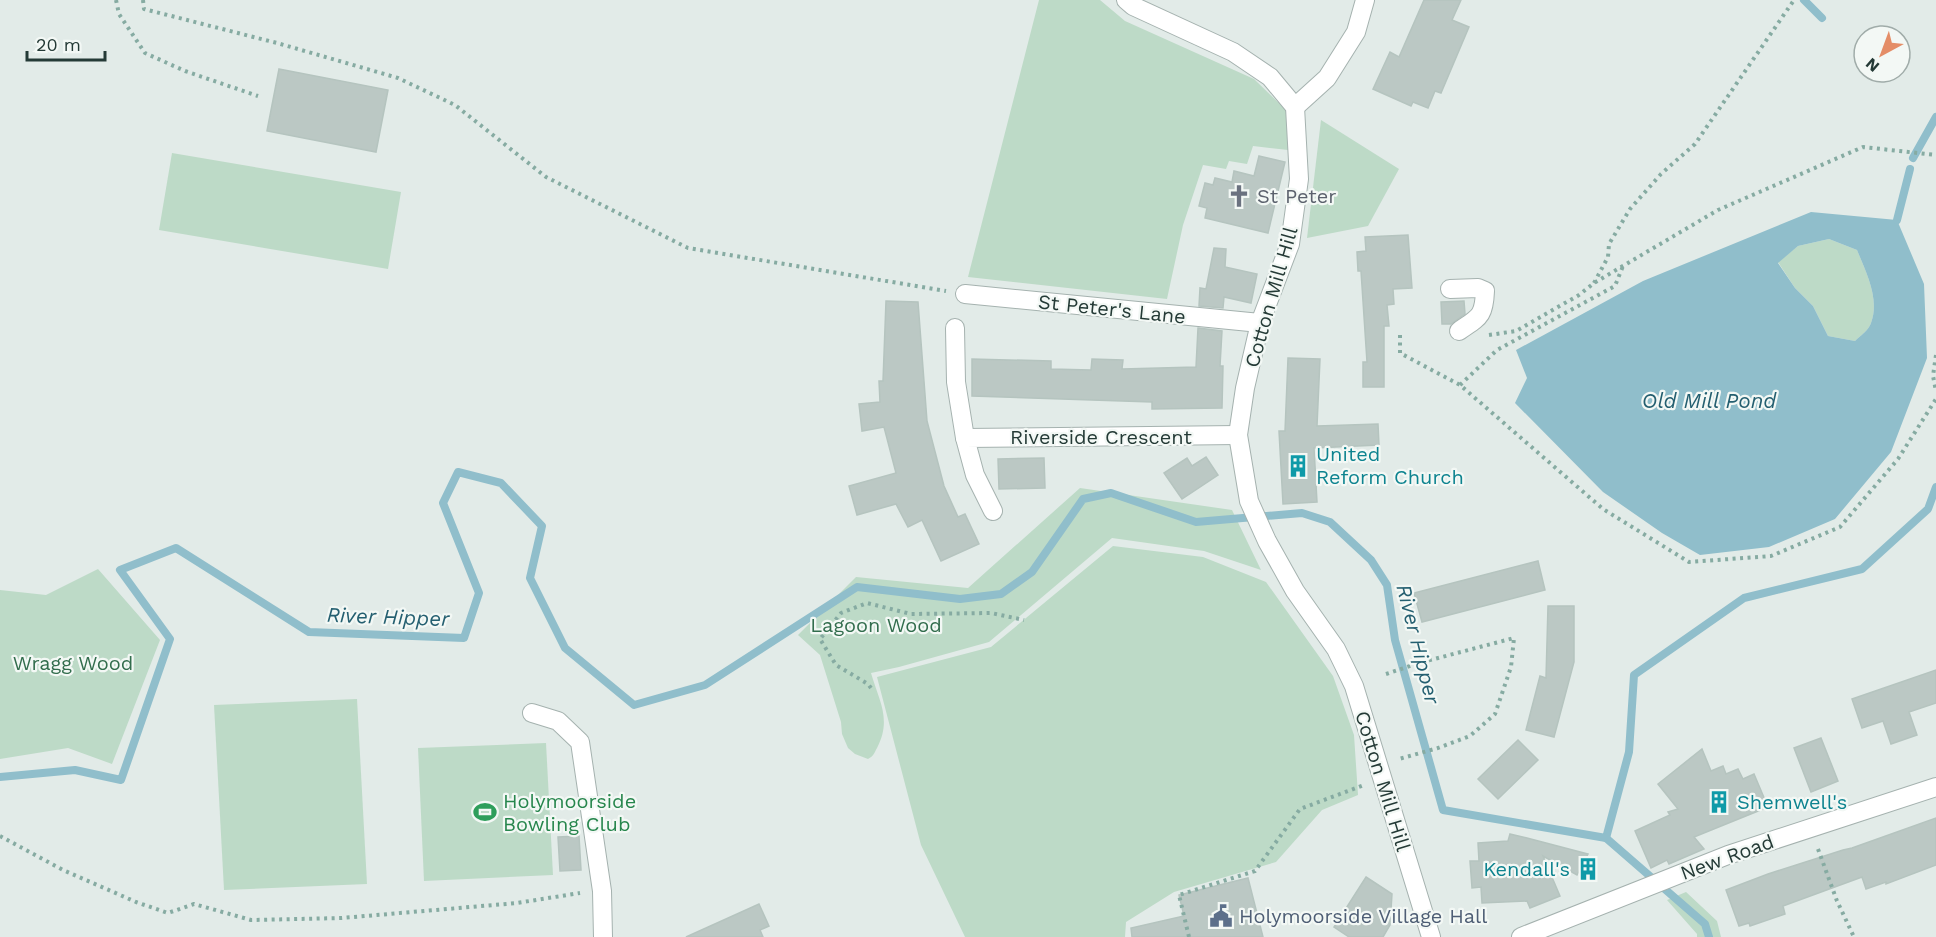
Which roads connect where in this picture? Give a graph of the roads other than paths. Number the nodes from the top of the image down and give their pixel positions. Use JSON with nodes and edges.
{"nodes":[{"id":1,"x":1126,"y":0,"type":"edge"},
{"id":2,"x":1365,"y":0,"type":"edge"},
{"id":3,"x":1295,"y":107,"type":"junction"},
{"id":4,"x":1450,"y":289,"type":"dead end"},
{"id":5,"x":965,"y":294,"type":"road end"},
{"id":6,"x":1260,"y":323,"type":"junction"},
{"id":7,"x":955,"y":328,"type":"dead end"},
{"id":8,"x":1459,"y":330,"type":"road end"},
{"id":9,"x":1238,"y":435,"type":"junction"},
{"id":10,"x":965,"y":438,"type":"junction"},
{"id":11,"x":993,"y":512,"type":"dead end"},
{"id":12,"x":532,"y":713,"type":"dead end"},
{"id":13,"x":1936,"y":788,"type":"edge"},
{"id":14,"x":603,"y":937,"type":"edge"},
{"id":15,"x":1431,"y":937,"type":"edge"},
{"id":16,"x":1521,"y":937,"type":"edge"}],
"edges":[{"from":1,"to":3,"type":"street"},
{"from":2,"to":3,"type":"street"},
{"from":3,"to":6,"type":"street","name":"Cotton Mill Hill"},
{"from":4,"to":8,"type":"street"},
{"from":5,"to":6,"type":"street","name":"St Peter's Lane"},
{"from":6,"to":9,"type":"street","name":"Cotton Mill Hill"},
{"from":7,"to":10,"type":"street"},
{"from":9,"to":10,"type":"street","name":"Riverside Crescent"},
{"from":9,"to":15,"type":"street","name":"Cotton Mill Hill"},
{"from":10,"to":11,"type":"street"},
{"from":12,"to":14,"type":"street"},
{"from":13,"to":16,"type":"street","name":"New Road"}]}
